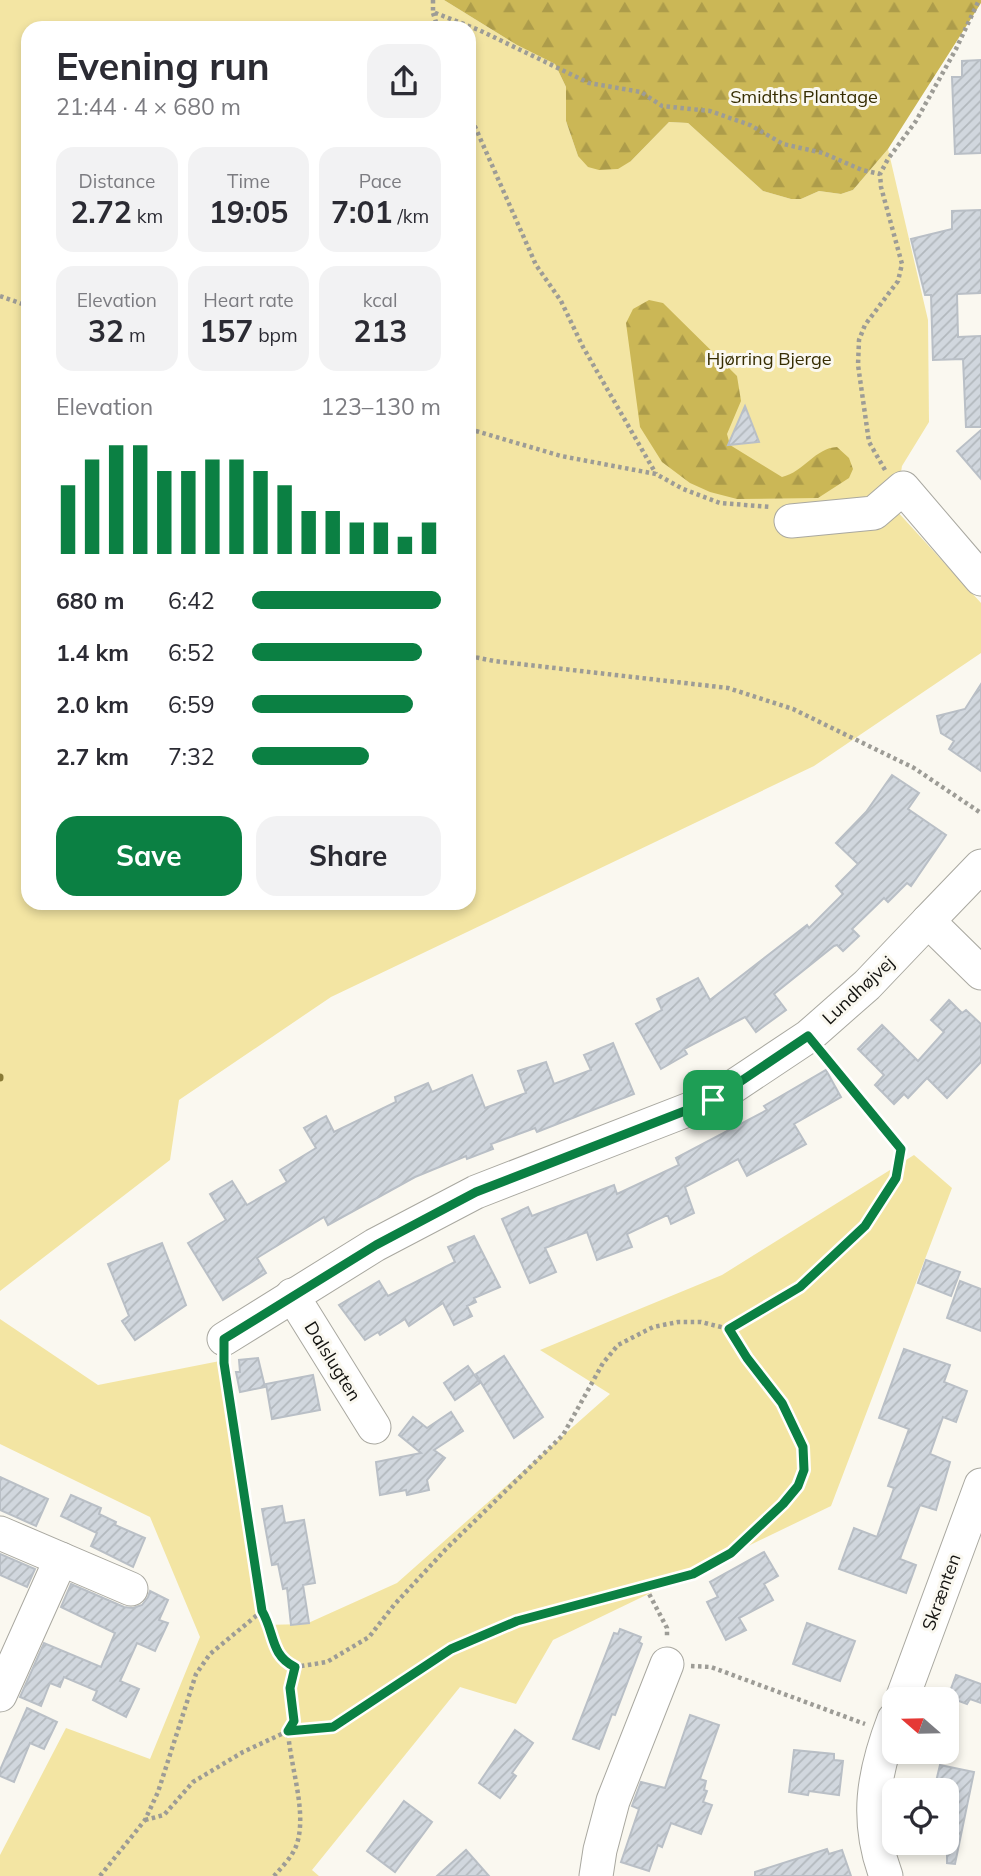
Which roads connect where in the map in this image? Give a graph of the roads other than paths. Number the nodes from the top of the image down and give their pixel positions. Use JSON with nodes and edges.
{"nodes":[{"id":1,"x":791,"y":521,"type":"road end"},
{"id":2,"x":981,"y":579,"type":"edge"},
{"id":3,"x":981,"y":866,"type":"edge"},
{"id":4,"x":928,"y":920,"type":"junction"},
{"id":5,"x":981,"y":973,"type":"edge"},
{"id":6,"x":292,"y":1295,"type":"junction"},
{"id":7,"x":224,"y":1339,"type":"road end"},
{"id":8,"x":374,"y":1427,"type":"dead end"},
{"id":9,"x":981,"y":1485,"type":"edge"},
{"id":10,"x":0,"y":1533,"type":"edge"},
{"id":11,"x":61,"y":1559,"type":"junction"},
{"id":12,"x":131,"y":1589,"type":"dead end"},
{"id":13,"x":667,"y":1664,"type":"road end"},
{"id":14,"x":906,"y":1687,"type":"edge"},
{"id":15,"x":0,"y":1695,"type":"edge"},
{"id":16,"x":882,"y":1758,"type":"edge"},
{"id":17,"x":596,"y":1876,"type":"edge"},
{"id":18,"x":886,"y":1876,"type":"edge"}],
"edges":[{"from":1,"to":2,"type":"street"},
{"from":3,"to":4,"type":"street"},
{"from":4,"to":5,"type":"street"},
{"from":4,"to":6,"type":"street","name":"Lundhøjvej"},
{"from":6,"to":7,"type":"street","name":"Lundhøjvej"},
{"from":6,"to":8,"type":"street","name":"Dalslugten"},
{"from":9,"to":14,"type":"street","name":"Skrænten"},
{"from":10,"to":11,"type":"street"},
{"from":11,"to":12,"type":"street"},
{"from":11,"to":15,"type":"street"},
{"from":13,"to":17,"type":"street"},
{"from":16,"to":18,"type":"street"}]}
